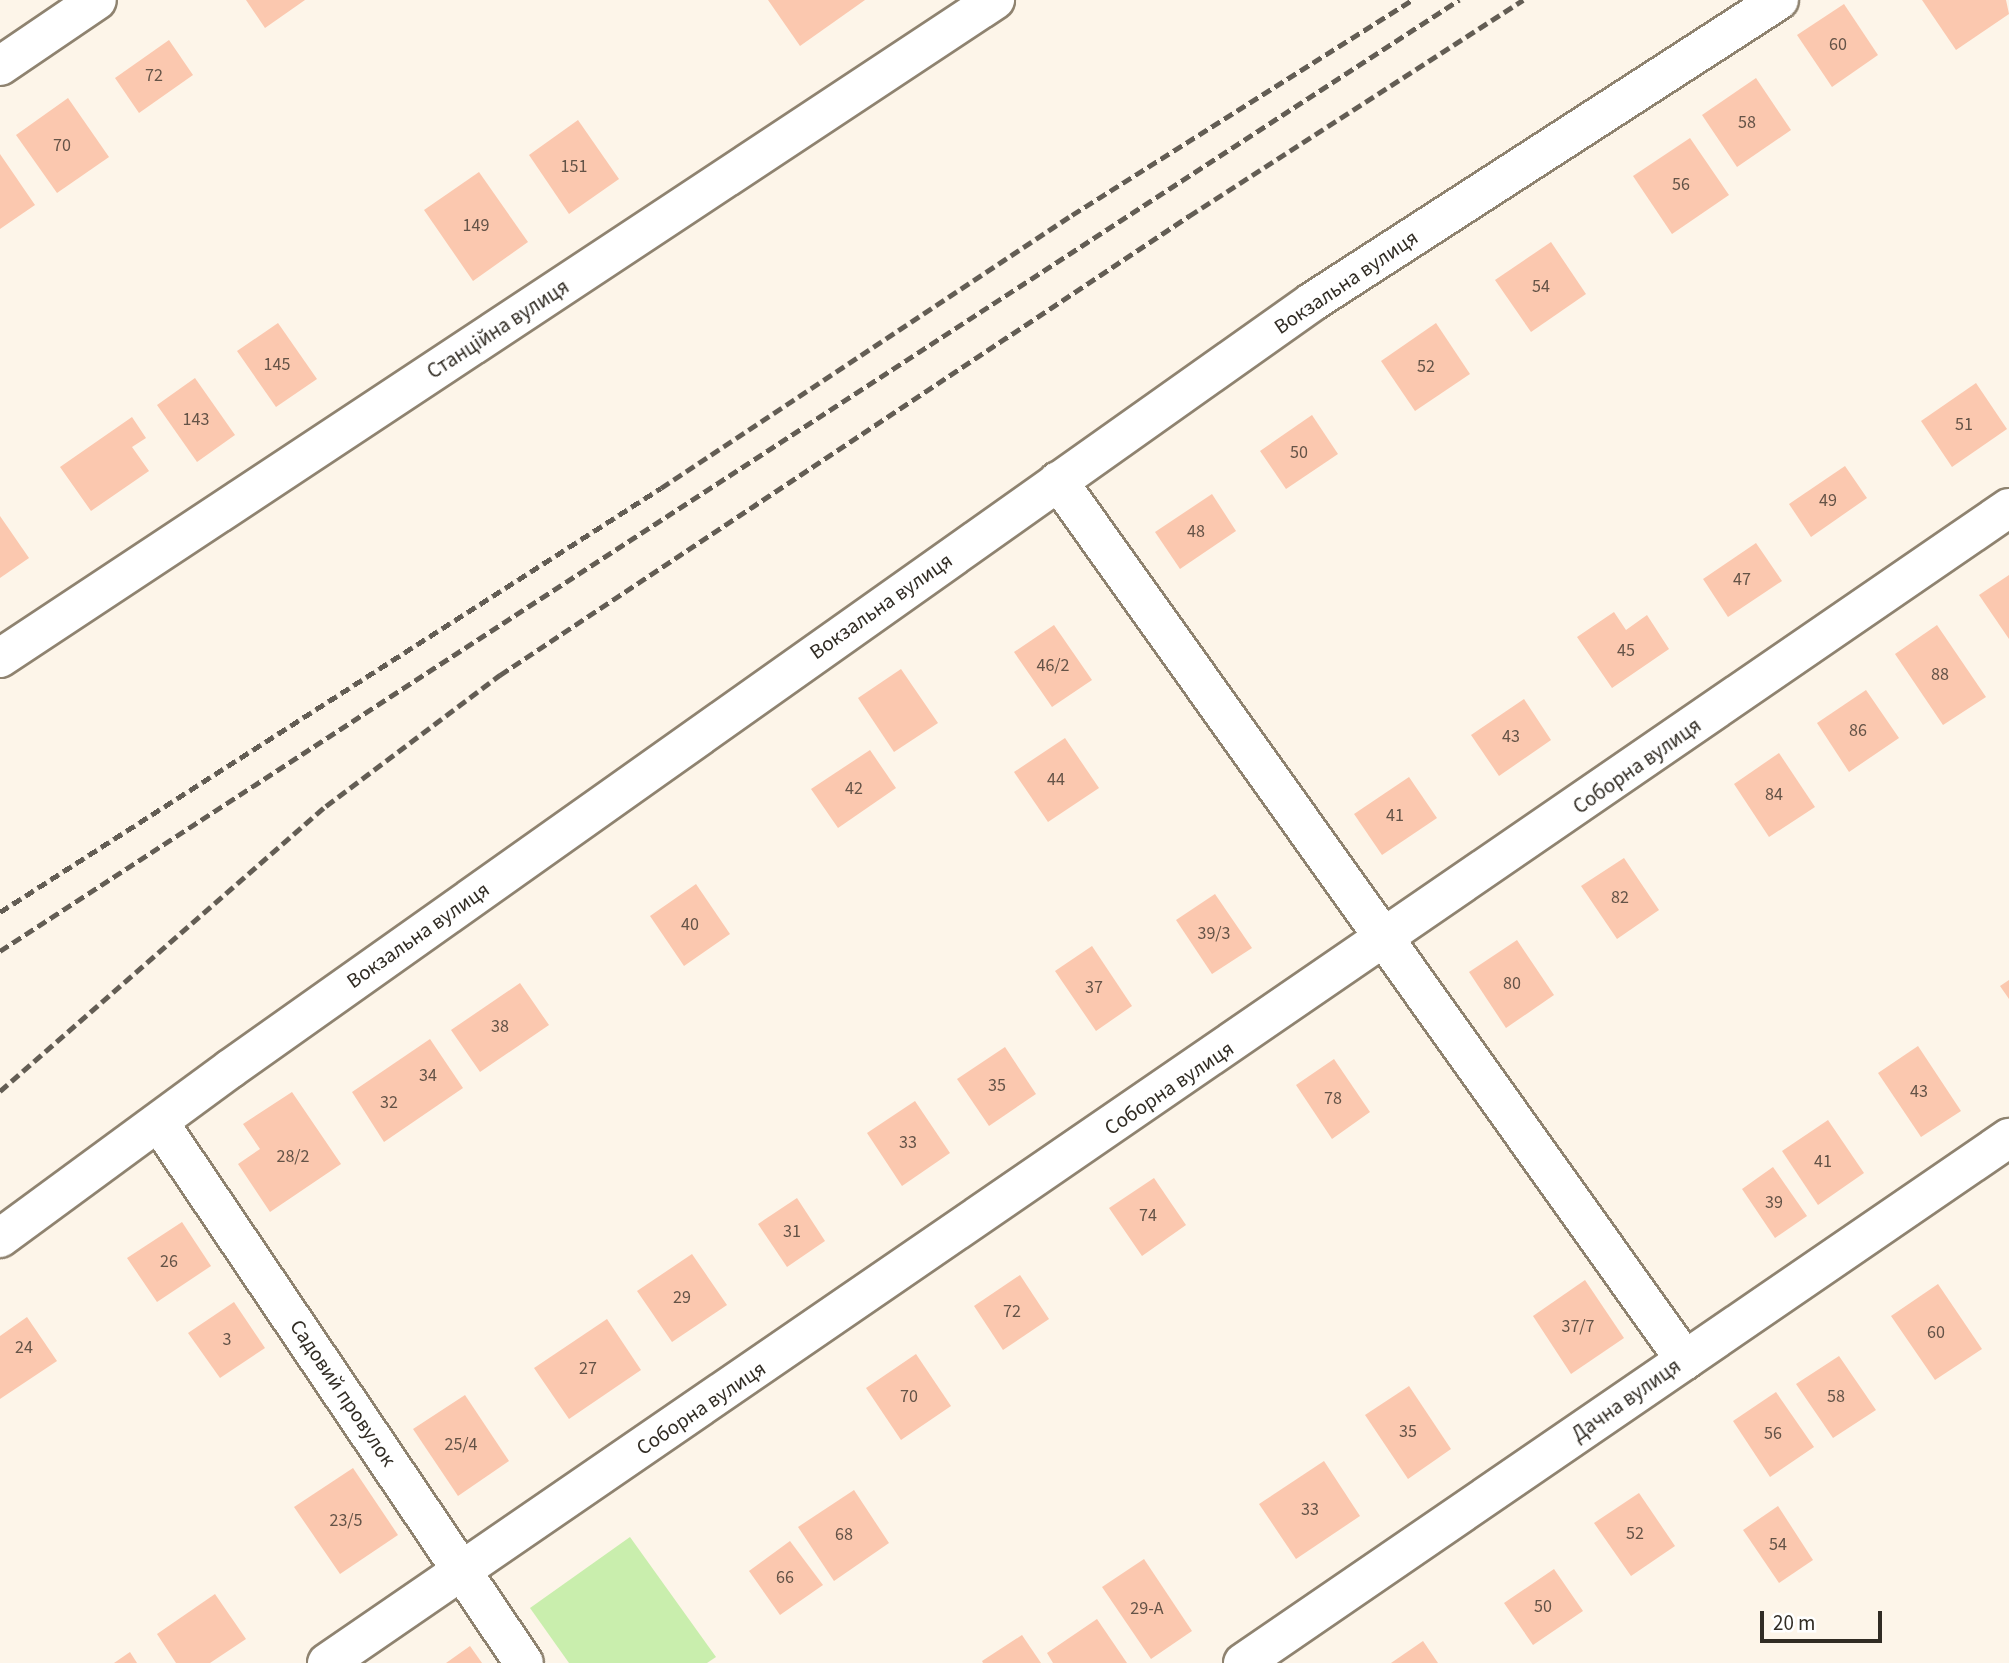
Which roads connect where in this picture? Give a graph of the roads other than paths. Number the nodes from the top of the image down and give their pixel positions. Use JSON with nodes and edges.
{"nodes":[{"id":1,"x":97,"y":0,"type":"edge"},
{"id":2,"x":995,"y":0,"type":"edge"},
{"id":3,"x":1779,"y":0,"type":"edge"},
{"id":4,"x":0,"y":66,"type":"edge"},
{"id":5,"x":1058,"y":481,"type":"junction"},
{"id":6,"x":2009,"y":508,"type":"edge"},
{"id":7,"x":0,"y":658,"type":"edge"},
{"id":8,"x":1386,"y":939,"type":"junction"},
{"id":9,"x":160,"y":1124,"type":"junction"},
{"id":10,"x":2009,"y":1138,"type":"edge"},
{"id":11,"x":0,"y":1238,"type":"edge"},
{"id":12,"x":1685,"y":1360,"type":"junction"},
{"id":13,"x":463,"y":1571,"type":"junction"},
{"id":14,"x":327,"y":1663,"type":"edge"},
{"id":15,"x":524,"y":1663,"type":"edge"},
{"id":16,"x":1243,"y":1663,"type":"edge"}],
"edges":[{"from":1,"to":4,"type":"street"},
{"from":2,"to":7,"type":"street","name":"Станційна вулиця"},
{"from":3,"to":5,"type":"street","name":"Вокзальна вулиця"},
{"from":5,"to":8,"type":"street"},
{"from":5,"to":9,"type":"street","name":"Вокзальна вулиця"},
{"from":6,"to":8,"type":"street","name":"Соборна вулиця"},
{"from":8,"to":12,"type":"street"},
{"from":8,"to":13,"type":"street","name":"Соборна вулиця"},
{"from":9,"to":11,"type":"street","name":"Вокзальна вулиця"},
{"from":9,"to":13,"type":"street","name":"Садовий провулок"},
{"from":10,"to":12,"type":"street","name":"Дачна вулиця"},
{"from":12,"to":16,"type":"street","name":"Дачна вулиця"},
{"from":13,"to":14,"type":"street","name":"Соборна вулиця"},
{"from":13,"to":15,"type":"street","name":"Садовий провулок"}]}
